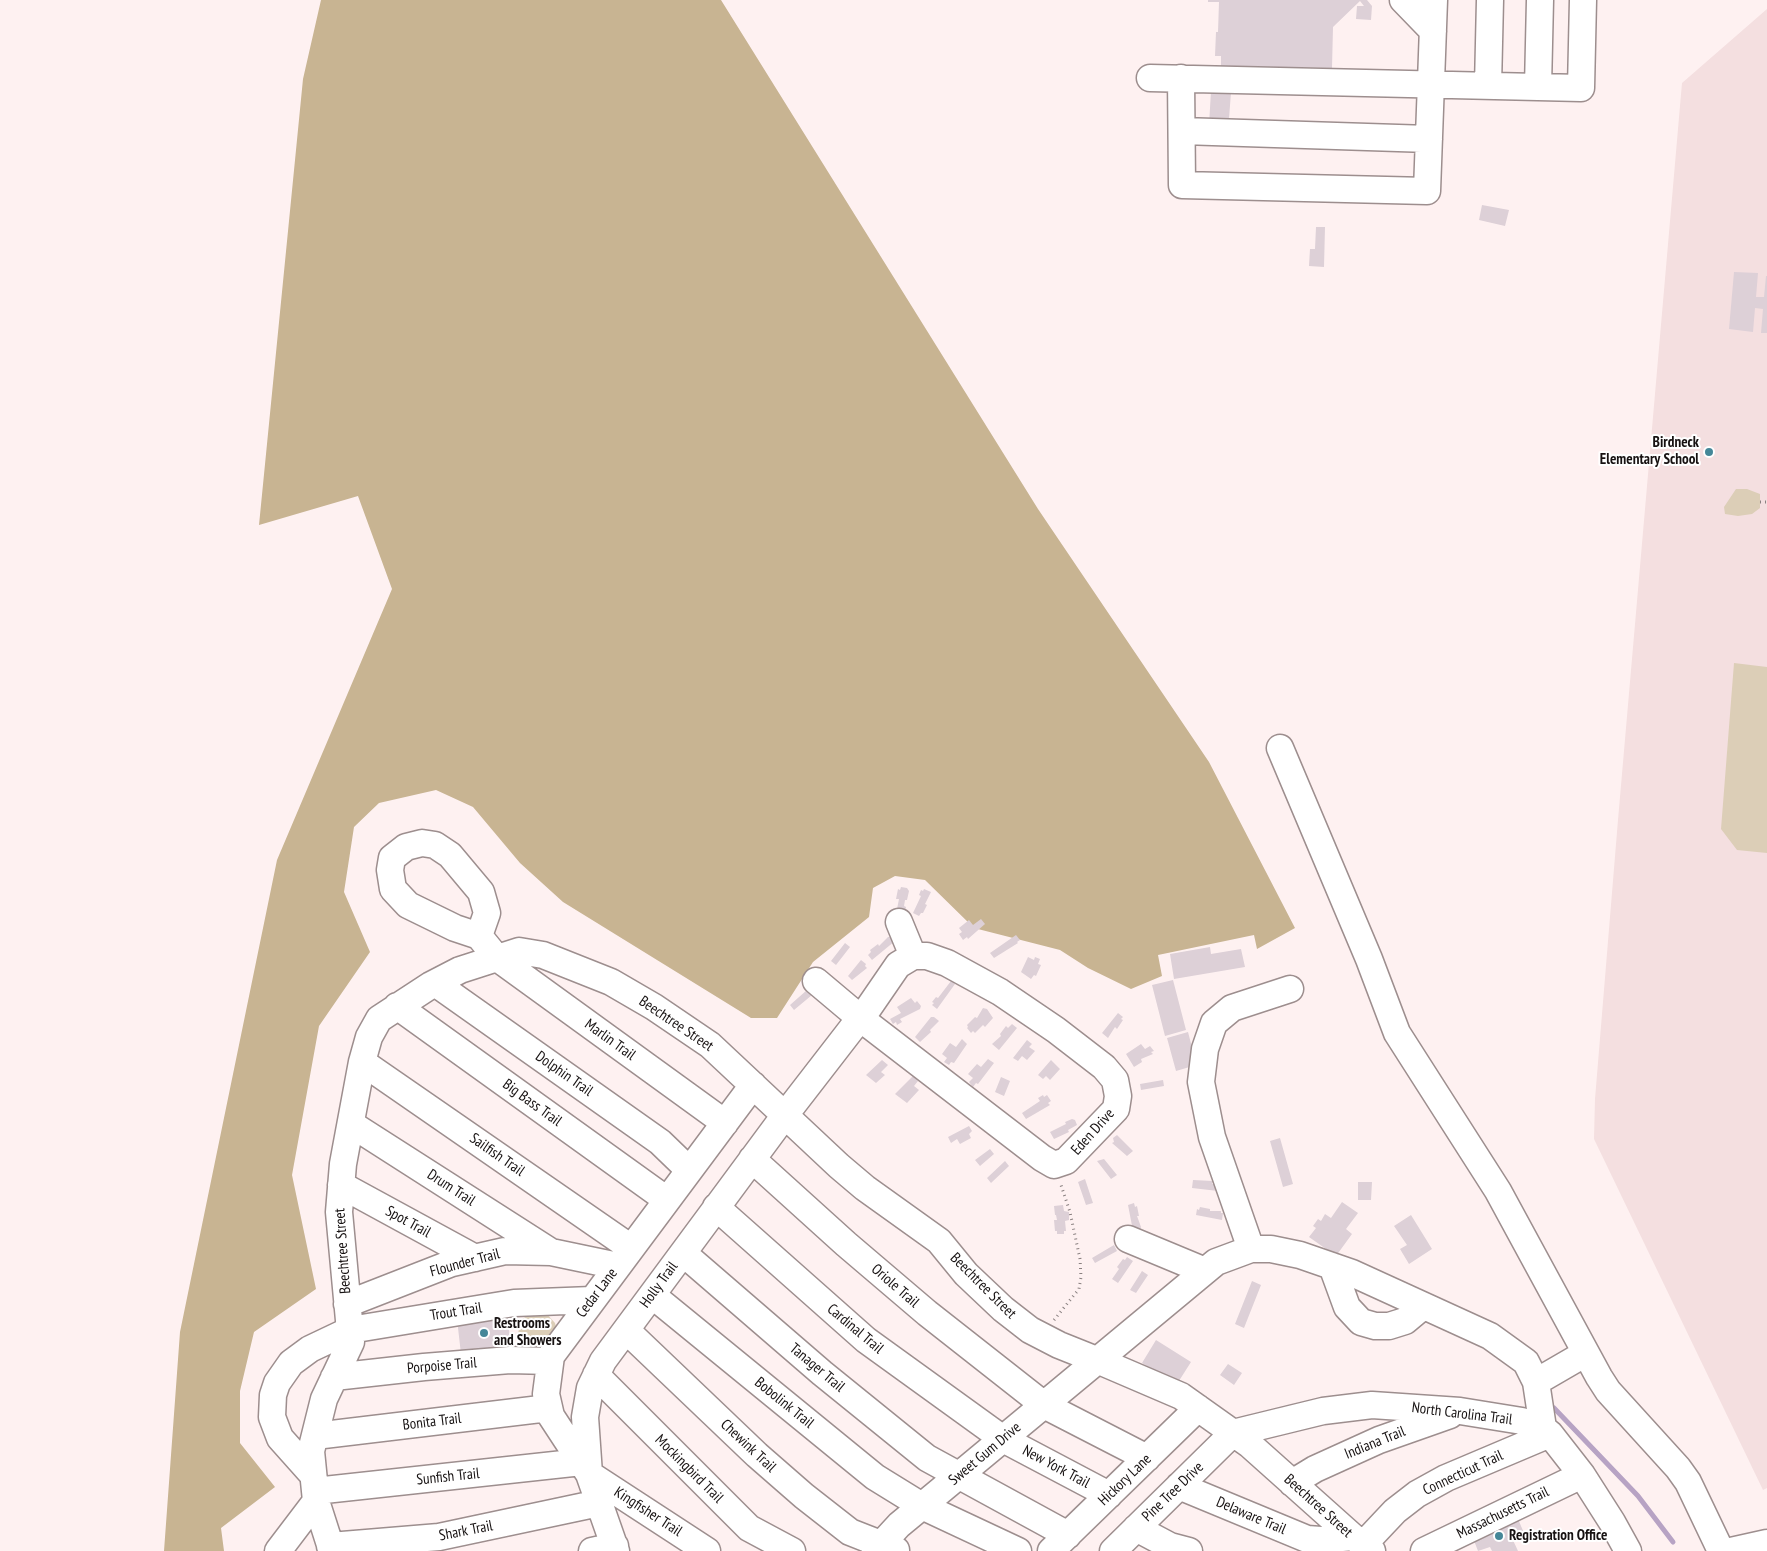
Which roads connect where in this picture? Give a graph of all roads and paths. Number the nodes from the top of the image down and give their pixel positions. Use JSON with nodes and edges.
{"nodes":[{"id":1,"x":1403,"y":0,"type":"edge"},
{"id":2,"x":1434,"y":0,"type":"edge"},
{"id":3,"x":1490,"y":0,"type":"edge"},
{"id":4,"x":1540,"y":0,"type":"edge"},
{"id":5,"x":1584,"y":0,"type":"edge"},
{"id":6,"x":1432,"y":30,"type":"junction"},
{"id":7,"x":1150,"y":78,"type":"dead end"},
{"id":8,"x":1181,"y":78,"type":"junction"},
{"id":9,"x":1431,"y":85,"type":"junction"},
{"id":10,"x":1488,"y":86,"type":"junction"},
{"id":11,"x":1538,"y":87,"type":"junction"},
{"id":12,"x":1182,"y":131,"type":"junction"},
{"id":13,"x":1429,"y":139,"type":"junction"},
{"id":14,"x":1760,"y":502,"type":"dead end"},
{"id":15,"x":1767,"y":502,"type":"edge"},
{"id":16,"x":1280,"y":748,"type":"dead end"},
{"id":17,"x":899,"y":922,"type":"dead end"},
{"id":18,"x":480,"y":936,"type":"dead end"},
{"id":19,"x":914,"y":956,"type":"junction"},
{"id":20,"x":496,"y":957,"type":"junction"},
{"id":21,"x":816,"y":981,"type":"dead end"},
{"id":22,"x":435,"y":983,"type":"junction"},
{"id":23,"x":1290,"y":990,"type":"dead end"},
{"id":24,"x":397,"y":1006,"type":"junction"},
{"id":25,"x":860,"y":1018,"type":"junction"},
{"id":26,"x":362,"y":1062,"type":"junction"},
{"id":27,"x":753,"y":1085,"type":"junction"},
{"id":28,"x":785,"y":1114,"type":"junction"},
{"id":29,"x":725,"y":1123,"type":"junction"},
{"id":30,"x":351,"y":1124,"type":"junction"},
{"id":31,"x":752,"y":1159,"type":"junction"},
{"id":32,"x":1054,"y":1165,"type":"junction"},
{"id":33,"x":689,"y":1170,"type":"junction"},
{"id":34,"x":341,"y":1185,"type":"junction"},
{"id":35,"x":667,"y":1200,"type":"junction"},
{"id":36,"x":716,"y":1207,"type":"junction"},
{"id":37,"x":1128,"y":1238,"type":"dead end"},
{"id":38,"x":1251,"y":1249,"type":"junction"},
{"id":39,"x":551,"y":1252,"type":"junction"},
{"id":40,"x":683,"y":1252,"type":"junction"},
{"id":41,"x":624,"y":1257,"type":"junction"},
{"id":42,"x":475,"y":1258,"type":"junction"},
{"id":43,"x":1332,"y":1266,"type":"junction"},
{"id":44,"x":1206,"y":1271,"type":"junction"},
{"id":45,"x":652,"y":1295,"type":"junction"},
{"id":46,"x":592,"y":1300,"type":"junction"},
{"id":47,"x":1070,"y":1301,"type":"dead end"},
{"id":48,"x":347,"y":1304,"type":"junction"},
{"id":49,"x":1423,"y":1306,"type":"junction"},
{"id":50,"x":350,"y":1330,"type":"junction"},
{"id":51,"x":626,"y":1330,"type":"junction"},
{"id":52,"x":1586,"y":1353,"type":"junction"},
{"id":53,"x":1098,"y":1360,"type":"junction"},
{"id":54,"x":550,"y":1361,"type":"junction"},
{"id":55,"x":596,"y":1374,"type":"junction"},
{"id":56,"x":334,"y":1377,"type":"junction"},
{"id":57,"x":1536,"y":1382,"type":"junction"},
{"id":58,"x":1044,"y":1405,"type":"junction"},
{"id":59,"x":549,"y":1408,"type":"junction"},
{"id":60,"x":1198,"y":1408,"type":"junction"},
{"id":61,"x":1460,"y":1411,"type":"junction"},
{"id":62,"x":1546,"y":1431,"type":"junction"},
{"id":63,"x":1233,"y":1433,"type":"junction"},
{"id":64,"x":315,"y":1436,"type":"junction"},
{"id":65,"x":1003,"y":1439,"type":"junction"},
{"id":66,"x":1147,"y":1458,"type":"junction"},
{"id":67,"x":586,"y":1468,"type":"junction"},
{"id":68,"x":959,"y":1475,"type":"junction"},
{"id":69,"x":1582,"y":1475,"type":"junction"},
{"id":70,"x":1292,"y":1483,"type":"junction"},
{"id":71,"x":1179,"y":1486,"type":"junction"},
{"id":72,"x":315,"y":1489,"type":"junction"},
{"id":73,"x":1108,"y":1495,"type":"junction"},
{"id":74,"x":599,"y":1503,"type":"junction"},
{"id":75,"x":922,"y":1506,"type":"junction"},
{"id":76,"x":1136,"y":1528,"type":"junction"},
{"id":77,"x":1060,"y":1543,"type":"edge"},
{"id":78,"x":1767,"y":1543,"type":"edge"},
{"id":79,"x":1363,"y":1544,"type":"edge"},
{"id":80,"x":331,"y":1548,"type":"edge"},
{"id":81,"x":885,"y":1548,"type":"edge"},
{"id":82,"x":607,"y":1549,"type":"edge"},
{"id":83,"x":278,"y":1551,"type":"edge"},
{"id":84,"x":707,"y":1551,"type":"edge"},
{"id":85,"x":792,"y":1551,"type":"edge"},
{"id":86,"x":1018,"y":1551,"type":"edge"},
{"id":87,"x":1112,"y":1551,"type":"edge"},
{"id":88,"x":1189,"y":1551,"type":"edge"},
{"id":89,"x":1424,"y":1551,"type":"edge"},
{"id":90,"x":1628,"y":1551,"type":"edge"},
{"id":91,"x":1721,"y":1551,"type":"edge"},
{"id":92,"x":1731,"y":1551,"type":"edge"}],
"edges":[{"from":1,"to":6,"type":"street"},
{"from":2,"to":6,"type":"street"},
{"from":3,"to":10,"type":"street"},
{"from":4,"to":11,"type":"street"},
{"from":5,"to":11,"type":"street"},
{"from":6,"to":9,"type":"street"},
{"from":7,"to":8,"type":"street"},
{"from":8,"to":9,"type":"street"},
{"from":8,"to":12,"type":"street"},
{"from":9,"to":10,"type":"street"},
{"from":9,"to":13,"type":"street"},
{"from":10,"to":11,"type":"street"},
{"from":12,"to":13,"type":"street"},
{"from":12,"to":13,"type":"street"},
{"from":14,"to":15,"type":"path"},
{"from":16,"to":52,"type":"street"},
{"from":17,"to":19,"type":"street"},
{"from":18,"to":20,"type":"street","name":"Marlin Trail"},
{"from":19,"to":25,"type":"street"},
{"from":19,"to":32,"type":"street","name":"Eden Drive"},
{"from":20,"to":22,"type":"street","name":"Beechtree Street"},
{"from":20,"to":27,"type":"street","name":"Beechtree Street"},
{"from":20,"to":29,"type":"street","name":"Marlin Trail"},
{"from":21,"to":25,"type":"street","name":"Eden Drive"},
{"from":22,"to":24,"type":"street","name":"Beechtree Street"},
{"from":22,"to":33,"type":"street","name":"Dolphin Trail"},
{"from":23,"to":38,"type":"street"},
{"from":24,"to":26,"type":"street","name":"Beechtree Street"},
{"from":24,"to":35,"type":"street","name":"Big Bass Trail"},
{"from":25,"to":28,"type":"street"},
{"from":25,"to":32,"type":"street","name":"Eden Drive"},
{"from":26,"to":30,"type":"street","name":"Beechtree Street"},
{"from":26,"to":41,"type":"street","name":"Sailfish Trail"},
{"from":27,"to":28,"type":"street","name":"Beechtree Street"},
{"from":27,"to":29,"type":"street","name":"Cedar Lane"},
{"from":28,"to":31,"type":"street","name":"Holly Trail"},
{"from":28,"to":53,"type":"street","name":"Beechtree Street"},
{"from":29,"to":33,"type":"street","name":"Cedar Lane"},
{"from":30,"to":34,"type":"street","name":"Beechtree Street"},
{"from":30,"to":39,"type":"street","name":"Drum Trail"},
{"from":31,"to":36,"type":"street","name":"Holly Trail"},
{"from":31,"to":58,"type":"street","name":"Oriole Trail"},
{"from":32,"to":47,"type":"path"},
{"from":33,"to":35,"type":"street","name":"Cedar Lane"},
{"from":34,"to":42,"type":"street","name":"Spot Trail"},
{"from":34,"to":48,"type":"street","name":"Beechtree Street"},
{"from":35,"to":41,"type":"street","name":"Cedar Lane"},
{"from":36,"to":40,"type":"street","name":"Holly Trail"},
{"from":36,"to":65,"type":"street","name":"Cardinal Trail"},
{"from":37,"to":44,"type":"street"},
{"from":38,"to":43,"type":"street"},
{"from":38,"to":44,"type":"street","name":"Sweet Gum Drive"},
{"from":39,"to":41,"type":"street","name":"Flounder Trail"},
{"from":39,"to":42,"type":"street","name":"Flounder Trail"},
{"from":40,"to":45,"type":"street","name":"Holly Trail"},
{"from":40,"to":68,"type":"street","name":"Tanager Trail"},
{"from":41,"to":46,"type":"street","name":"Cedar Lane"},
{"from":42,"to":48,"type":"street","name":"Flounder Trail"},
{"from":43,"to":49,"type":"street"},
{"from":43,"to":49,"type":"street"},
{"from":44,"to":53,"type":"street","name":"Sweet Gum Drive"},
{"from":45,"to":51,"type":"street","name":"Holly Trail"},
{"from":45,"to":75,"type":"street","name":"Bobolink Trail"},
{"from":46,"to":50,"type":"street","name":"Trout Trail"},
{"from":46,"to":54,"type":"street","name":"Cedar Lane"},
{"from":48,"to":50,"type":"street","name":"Beechtree Street"},
{"from":49,"to":57,"type":"street"},
{"from":50,"to":56,"type":"street","name":"Beechtree Street"},
{"from":50,"to":72,"type":"street","name":"Trout Trail"},
{"from":51,"to":55,"type":"street","name":"Holly Trail"},
{"from":51,"to":81,"type":"street","name":"Chewink Trail"},
{"from":52,"to":57,"type":"street"},
{"from":52,"to":91,"type":"street"},
{"from":53,"to":58,"type":"street","name":"Sweet Gum Drive"},
{"from":53,"to":60,"type":"street","name":"Beechtree Street"},
{"from":54,"to":56,"type":"street","name":"Porpoise Trail"},
{"from":54,"to":59,"type":"street","name":"Cedar Lane"},
{"from":55,"to":67,"type":"street","name":"Holly Trail"},
{"from":55,"to":85,"type":"street","name":"Mockingbird Trail"},
{"from":56,"to":64,"type":"street","name":"Beechtree Street"},
{"from":57,"to":62,"type":"street"},
{"from":58,"to":65,"type":"street","name":"Sweet Gum Drive"},
{"from":58,"to":66,"type":"street","name":"Oriole Trail"},
{"from":59,"to":64,"type":"street","name":"Bonita Trail"},
{"from":59,"to":67,"type":"street","name":"Cedar Lane"},
{"from":60,"to":63,"type":"street","name":"Beechtree Street"},
{"from":60,"to":66,"type":"street","name":"Hickory Lane"},
{"from":61,"to":62,"type":"street","name":"North Carolina Trail"},
{"from":61,"to":63,"type":"street","name":"North Carolina Trail"},
{"from":61,"to":70,"type":"street","name":"Indiana Trail"},
{"from":62,"to":69,"type":"street"},
{"from":62,"to":79,"type":"street","name":"Connecticut Trail"},
{"from":63,"to":70,"type":"street","name":"Beechtree Street"},
{"from":63,"to":71,"type":"street","name":"Pine Tree Drive"},
{"from":64,"to":72,"type":"street","name":"Beechtree Street"},
{"from":65,"to":68,"type":"street","name":"Sweet Gum Drive"},
{"from":65,"to":73,"type":"street","name":"New York Trail"},
{"from":66,"to":73,"type":"street","name":"Hickory Lane"},
{"from":67,"to":72,"type":"street","name":"Sunfish Trail"},
{"from":67,"to":74,"type":"street","name":"Cedar Lane"},
{"from":67,"to":84,"type":"street","name":"Kingfisher Trail"},
{"from":68,"to":75,"type":"street","name":"Sweet Gum Drive"},
{"from":68,"to":77,"type":"street","name":"Tanager Trail"},
{"from":69,"to":89,"type":"street","name":"Massachusetts Trail"},
{"from":69,"to":90,"type":"street"},
{"from":70,"to":79,"type":"street","name":"Beechtree Street"},
{"from":71,"to":76,"type":"street","name":"Pine Tree Drive"},
{"from":71,"to":79,"type":"street","name":"Delaware Trail"},
{"from":72,"to":80,"type":"street","name":"Beechtree Street"},
{"from":72,"to":83,"type":"street"},
{"from":73,"to":77,"type":"street","name":"Hickory Lane"},
{"from":74,"to":80,"type":"street","name":"Shark Trail"},
{"from":74,"to":82,"type":"street","name":"Cedar Lane"},
{"from":75,"to":81,"type":"street","name":"Sweet Gum Drive"},
{"from":75,"to":86,"type":"street","name":"Bobolink Trail"},
{"from":76,"to":87,"type":"street","name":"Pine Tree Drive"},
{"from":76,"to":88,"type":"street"},
{"from":78,"to":92,"type":"street"}]}
